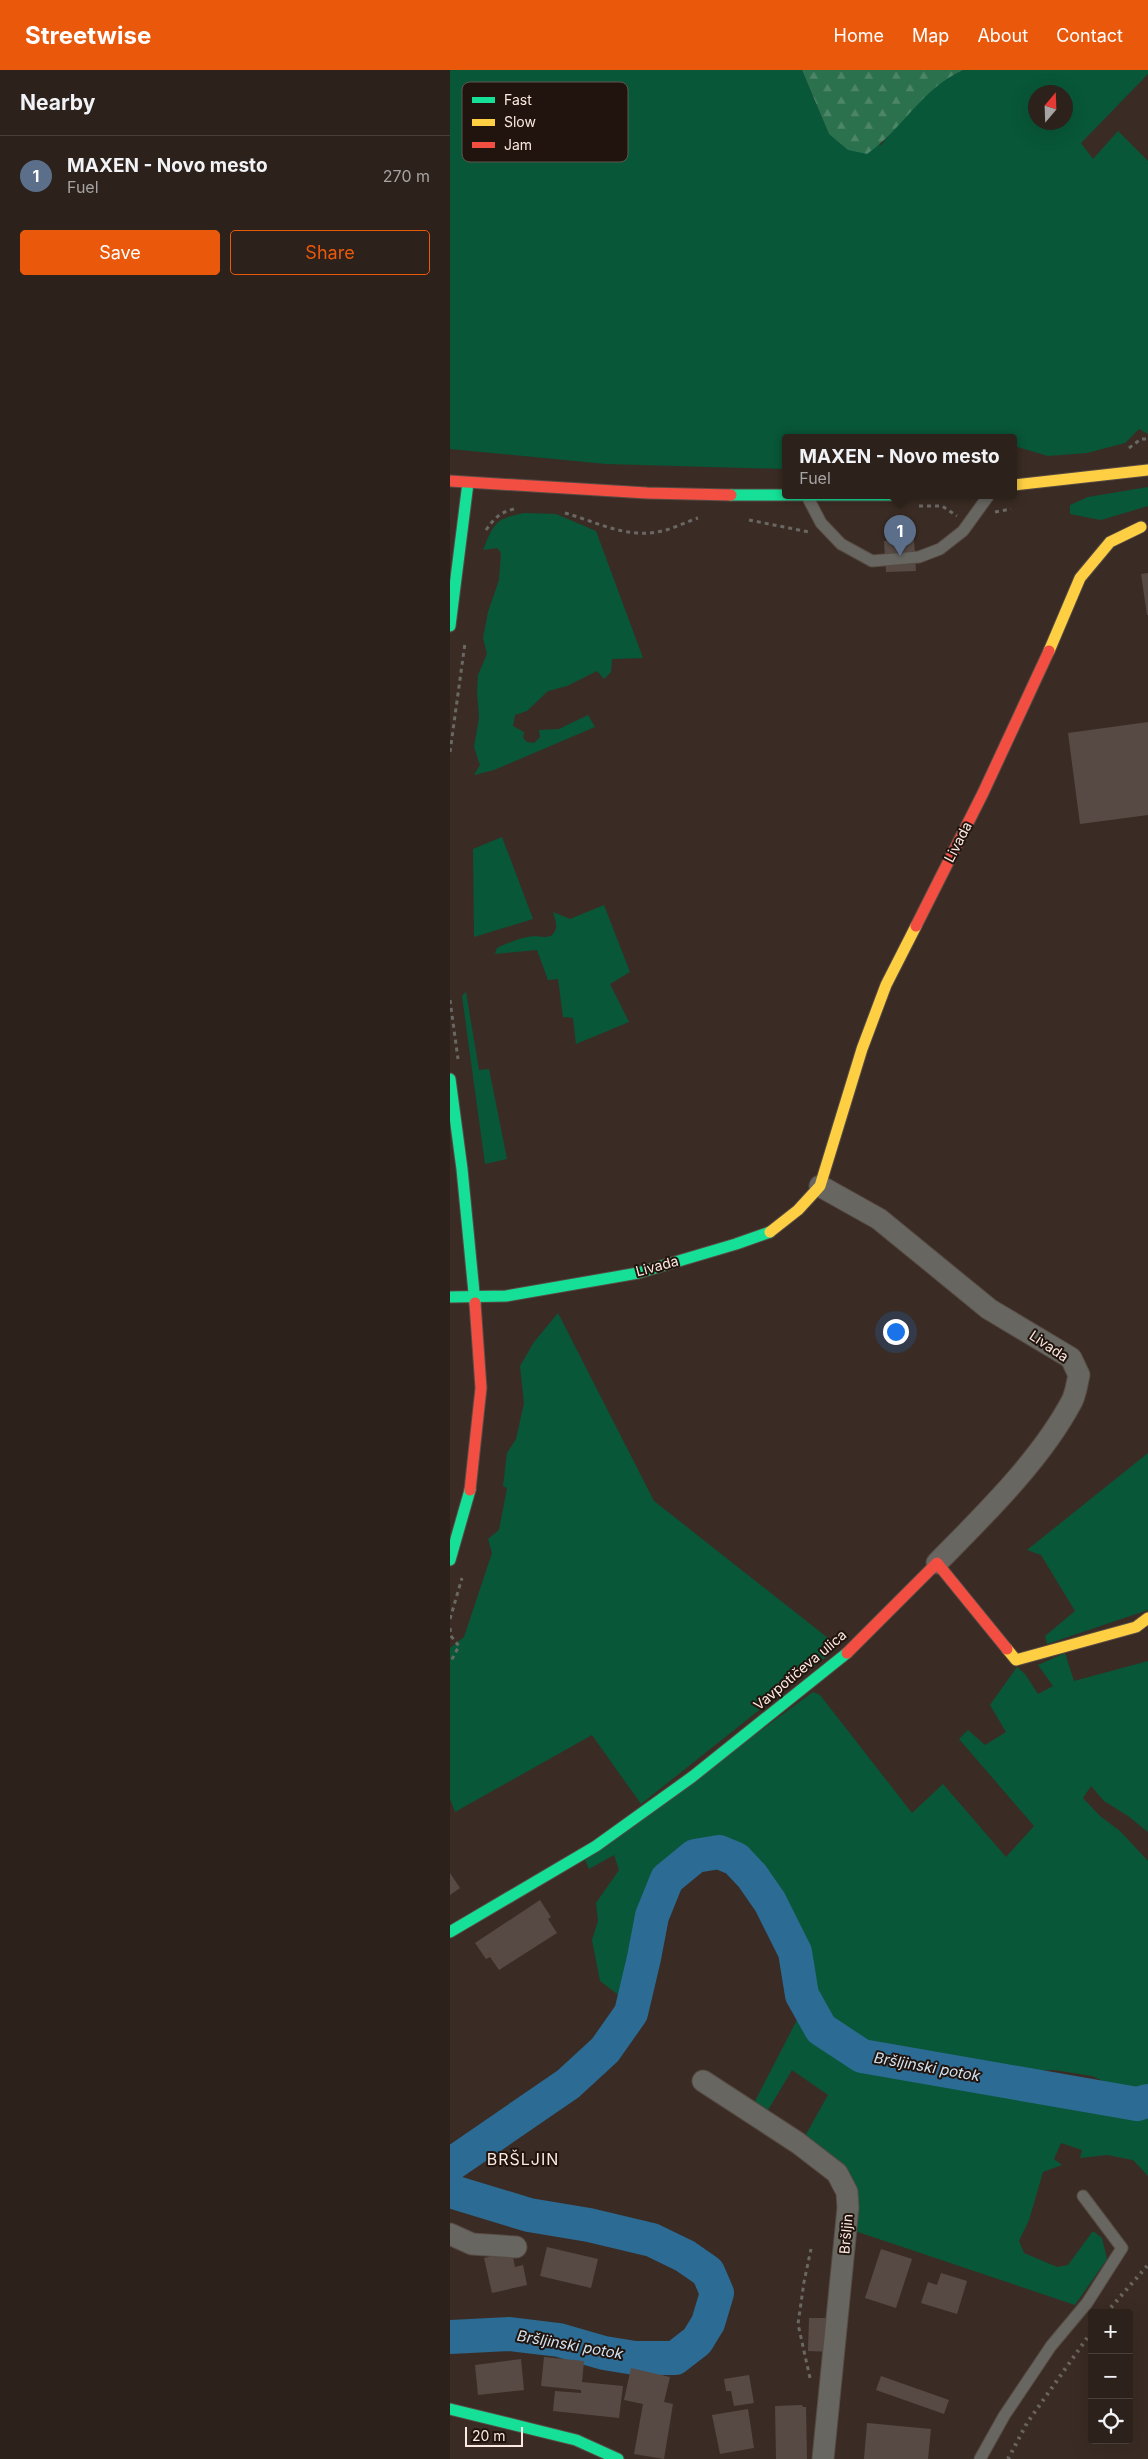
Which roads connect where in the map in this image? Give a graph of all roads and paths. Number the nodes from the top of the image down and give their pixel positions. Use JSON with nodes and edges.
{"nodes":[{"id":1,"x":1141,"y":439,"type":"dead end"},
{"id":2,"x":1148,"y":439,"type":"edge"},
{"id":3,"x":1148,"y":460,"type":"edge"},
{"id":4,"x":1145,"y":471,"type":"edge"},
{"id":5,"x":450,"y":481,"type":"edge"},
{"id":6,"x":468,"y":483,"type":"junction"},
{"id":7,"x":1017,"y":485,"type":"edge"},
{"id":8,"x":782,"y":496,"type":"edge"},
{"id":9,"x":808,"y":499,"type":"edge"},
{"id":10,"x":986,"y":499,"type":"edge"},
{"id":11,"x":518,"y":508,"type":"dead end"},
{"id":12,"x":563,"y":512,"type":"dead end"},
{"id":13,"x":706,"y":515,"type":"dead end"},
{"id":14,"x":743,"y":519,"type":"dead end"},
{"id":15,"x":1141,"y":527,"type":"dead end"},
{"id":16,"x":810,"y":532,"type":"dead end"},
{"id":17,"x":484,"y":534,"type":"dead end"},
{"id":18,"x":450,"y":626,"type":"edge"},
{"id":19,"x":466,"y":638,"type":"dead end"},
{"id":20,"x":450,"y":752,"type":"edge"},
{"id":21,"x":450,"y":1079,"type":"edge"},
{"id":22,"x":820,"y":1186,"type":"junction"},
{"id":23,"x":473,"y":1296,"type":"junction"},
{"id":24,"x":450,"y":1297,"type":"edge"},
{"id":25,"x":450,"y":1560,"type":"edge"},
{"id":26,"x":937,"y":1563,"type":"junction"},
{"id":27,"x":1148,"y":1618,"type":"edge"},
{"id":28,"x":450,"y":1628,"type":"edge"},
{"id":29,"x":450,"y":1663,"type":"edge"},
{"id":30,"x":450,"y":1932,"type":"edge"},
{"id":31,"x":703,"y":2081,"type":"dead end"},
{"id":32,"x":1083,"y":2196,"type":"dead end"},
{"id":33,"x":450,"y":2234,"type":"edge"},
{"id":34,"x":516,"y":2247,"type":"dead end"},
{"id":35,"x":811,"y":2249,"type":"dead end"},
{"id":36,"x":812,"y":2388,"type":"dead end"},
{"id":37,"x":450,"y":2409,"type":"edge"},
{"id":38,"x":618,"y":2459,"type":"edge"},
{"id":39,"x":823,"y":2459,"type":"edge"},
{"id":40,"x":980,"y":2459,"type":"edge"}],
"edges":[{"from":1,"to":2,"type":"path"},
{"from":3,"to":4,"type":"lane"},
{"from":4,"to":7,"type":"street"},
{"from":5,"to":6,"type":"street"},
{"from":6,"to":8,"type":"street"},
{"from":6,"to":18,"type":"street"},
{"from":9,"to":10,"type":"lane"},
{"from":11,"to":17,"type":"path"},
{"from":12,"to":13,"type":"path"},
{"from":14,"to":16,"type":"path"},
{"from":15,"to":22,"type":"street","name":"Livada"},
{"from":19,"to":20,"type":"path"},
{"from":21,"to":23,"type":"street"},
{"from":22,"to":23,"type":"street","name":"Livada"},
{"from":22,"to":26,"type":"street","name":"Livada"},
{"from":23,"to":24,"type":"street","name":"Livada"},
{"from":23,"to":25,"type":"street"},
{"from":26,"to":27,"type":"street"},
{"from":26,"to":30,"type":"street","name":"Vavpotičeva ulica"},
{"from":28,"to":29,"type":"path"},
{"from":31,"to":39,"type":"street","name":"Bršljin"},
{"from":32,"to":40,"type":"lane"},
{"from":33,"to":34,"type":"street"},
{"from":35,"to":36,"type":"path"},
{"from":37,"to":38,"type":"street"}]}
